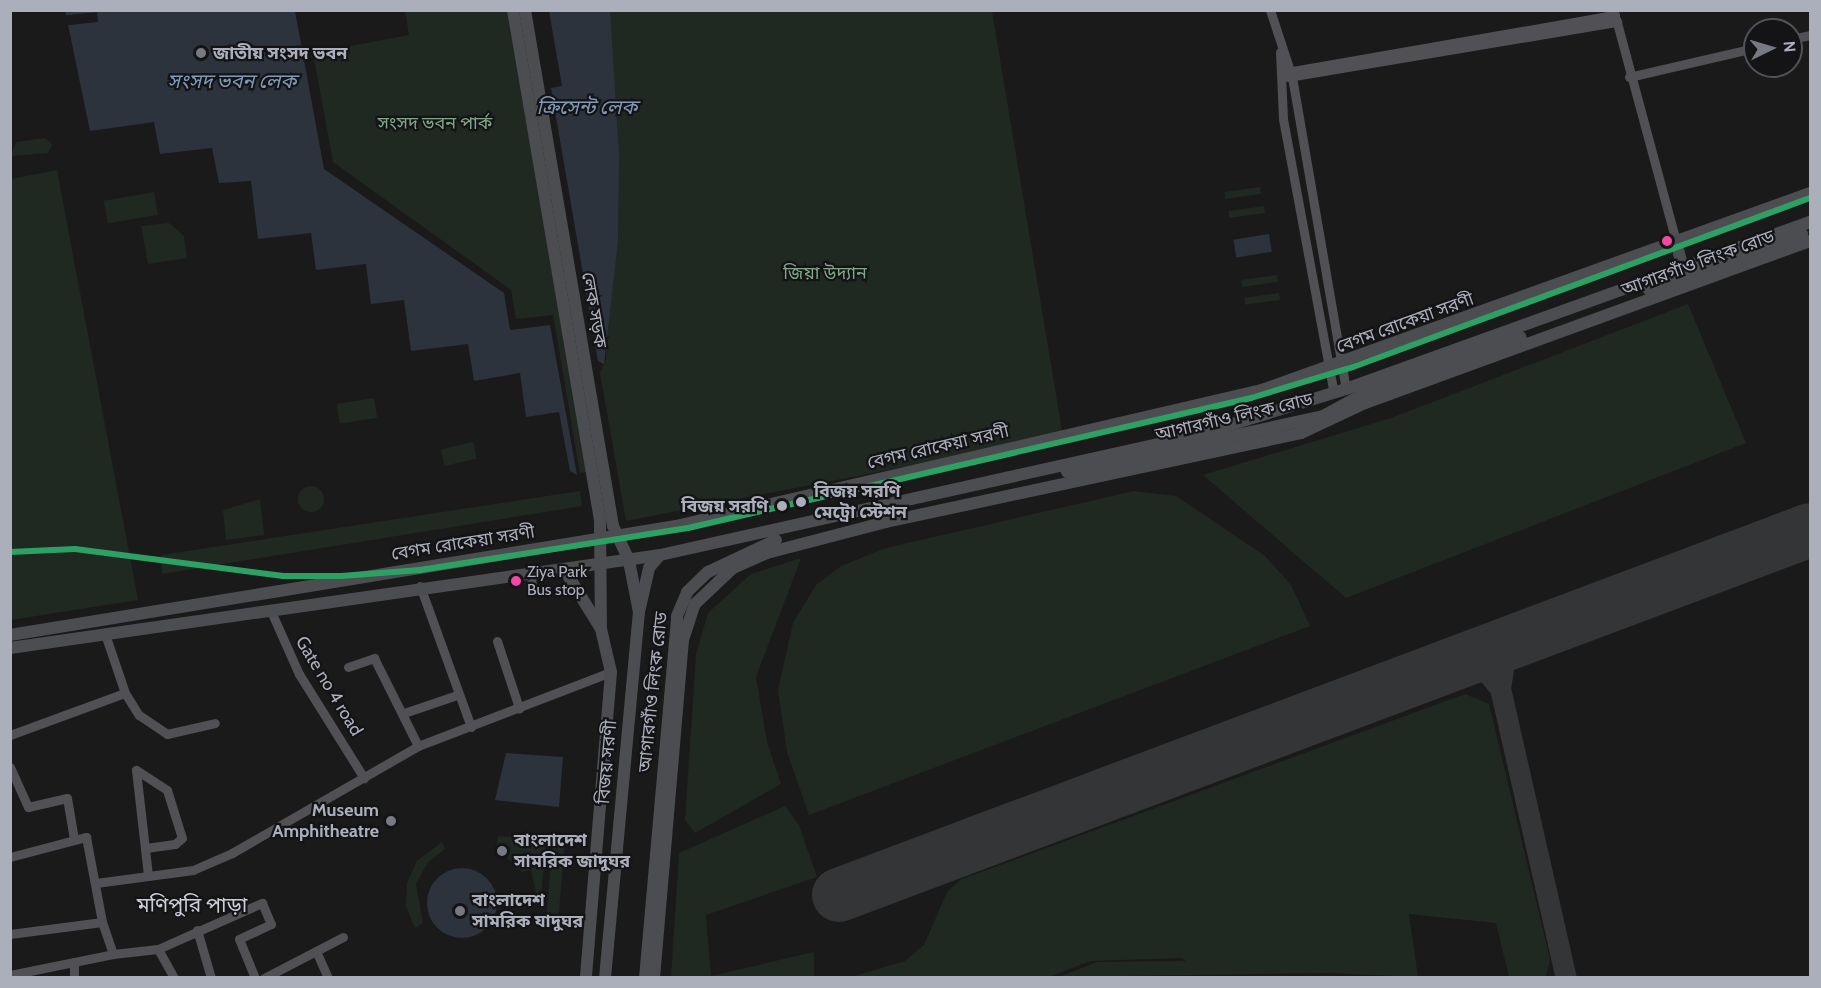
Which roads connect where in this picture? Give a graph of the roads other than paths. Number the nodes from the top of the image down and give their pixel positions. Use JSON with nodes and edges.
{"nodes":[{"id":1,"x":513,"y":10,"type":"edge"},
{"id":2,"x":525,"y":10,"type":"edge"},
{"id":3,"x":1270,"y":10,"type":"edge"},
{"id":4,"x":1616,"y":16,"type":"edge"},
{"id":5,"x":1743,"y":51,"type":"edge"},
{"id":6,"x":1286,"y":74,"type":"junction"},
{"id":7,"x":1629,"y":77,"type":"junction"},
{"id":8,"x":1296,"y":103,"type":"junction"},
{"id":9,"x":1281,"y":106,"type":"junction"},
{"id":10,"x":1810,"y":194,"type":"edge"},
{"id":11,"x":1312,"y":203,"type":"junction"},
{"id":12,"x":1299,"y":205,"type":"junction"},
{"id":13,"x":1810,"y":222,"type":"edge"},
{"id":14,"x":1810,"y":231,"type":"edge"},
{"id":15,"x":1810,"y":241,"type":"edge"},
{"id":16,"x":1676,"y":242,"type":"junction"},
{"id":17,"x":1683,"y":268,"type":"junction"},
{"id":18,"x":1333,"y":309,"type":"junction"},
{"id":19,"x":1319,"y":311,"type":"junction"},
{"id":20,"x":1344,"y":364,"type":"junction"},
{"id":21,"x":1330,"y":369,"type":"junction"},
{"id":22,"x":1340,"y":391,"type":"junction"},
{"id":23,"x":1214,"y":440,"type":"junction"},
{"id":24,"x":616,"y":538,"type":"junction"},
{"id":25,"x":602,"y":540,"type":"junction"},
{"id":26,"x":660,"y":555,"type":"junction"},
{"id":27,"x":628,"y":561,"type":"junction"},
{"id":28,"x":600,"y":564,"type":"junction"},
{"id":29,"x":564,"y":569,"type":"junction"},
{"id":30,"x":531,"y":574,"type":"junction"},
{"id":31,"x":420,"y":586,"type":"junction"},
{"id":32,"x":532,"y":587,"type":"dead end"},
{"id":33,"x":698,"y":589,"type":"junction"},
{"id":34,"x":270,"y":609,"type":"junction"},
{"id":35,"x":639,"y":612,"type":"junction"},
{"id":36,"x":601,"y":629,"type":"junction"},
{"id":37,"x":105,"y":634,"type":"junction"},
{"id":38,"x":10,"y":635,"type":"edge"},
{"id":39,"x":497,"y":641,"type":"dead end"},
{"id":40,"x":10,"y":648,"type":"edge"},
{"id":41,"x":348,"y":668,"type":"dead end"},
{"id":42,"x":611,"y":672,"type":"junction"},
{"id":43,"x":125,"y":693,"type":"junction"},
{"id":44,"x":457,"y":696,"type":"junction"},
{"id":45,"x":519,"y":708,"type":"junction"},
{"id":46,"x":404,"y":713,"type":"junction"},
{"id":47,"x":215,"y":723,"type":"dead end"},
{"id":48,"x":471,"y":727,"type":"junction"},
{"id":49,"x":10,"y":735,"type":"edge"},
{"id":50,"x":418,"y":746,"type":"junction"},
{"id":51,"x":10,"y":767,"type":"edge"},
{"id":52,"x":364,"y":778,"type":"junction"},
{"id":53,"x":74,"y":839,"type":"junction"},
{"id":54,"x":146,"y":848,"type":"junction"},
{"id":55,"x":10,"y":856,"type":"edge"},
{"id":56,"x":148,"y":875,"type":"junction"},
{"id":57,"x":96,"y":883,"type":"junction"},
{"id":58,"x":102,"y":922,"type":"junction"},
{"id":59,"x":197,"y":930,"type":"junction"},
{"id":60,"x":10,"y":934,"type":"edge"},
{"id":61,"x":343,"y":937,"type":"dead end"},
{"id":62,"x":158,"y":950,"type":"junction"},
{"id":63,"x":316,"y":951,"type":"junction"},
{"id":64,"x":113,"y":954,"type":"junction"},
{"id":65,"x":74,"y":962,"type":"junction"},
{"id":66,"x":10,"y":975,"type":"edge"},
{"id":67,"x":265,"y":977,"type":"edge"},
{"id":68,"x":74,"y":978,"type":"edge"},
{"id":69,"x":174,"y":978,"type":"edge"},
{"id":70,"x":211,"y":978,"type":"edge"},
{"id":71,"x":255,"y":978,"type":"edge"},
{"id":72,"x":328,"y":978,"type":"edge"},
{"id":73,"x":586,"y":978,"type":"edge"},
{"id":74,"x":605,"y":978,"type":"edge"},
{"id":75,"x":645,"y":978,"type":"edge"},
{"id":76,"x":654,"y":978,"type":"edge"}],
"edges":[{"from":1,"to":25,"type":"main road"},
{"from":2,"to":24,"type":"main road","name":"লেক সড়ক"},
{"from":3,"to":6,"type":"street"},
{"from":4,"to":6,"type":"street"},
{"from":4,"to":7,"type":"street"},
{"from":5,"to":7,"type":"street"},
{"from":6,"to":8,"type":"street"},
{"from":6,"to":9,"type":"street"},
{"from":7,"to":16,"type":"street"},
{"from":8,"to":9,"type":"street"},
{"from":8,"to":11,"type":"street"},
{"from":9,"to":12,"type":"street"},
{"from":10,"to":16,"type":"main road","name":"বেগম রোকেয়া সরণী"},
{"from":11,"to":12,"type":"street"},
{"from":11,"to":18,"type":"street"},
{"from":12,"to":19,"type":"street"},
{"from":13,"to":17,"type":"main road","name":"বেগম রোকেয়া সরণী"},
{"from":14,"to":23,"type":"main road","name":"আগারগাঁও লিংক রোড"},
{"from":15,"to":33,"type":"main road","name":"আগারগাঁও লিংক রোড"},
{"from":16,"to":17,"type":"main road"},
{"from":16,"to":20,"type":"main road","name":"বেগম রোকেয়া সরণী"},
{"from":17,"to":22,"type":"main road","name":"বেগম রোকেয়া সরণী"},
{"from":18,"to":19,"type":"street"},
{"from":18,"to":20,"type":"street"},
{"from":19,"to":21,"type":"street"},
{"from":20,"to":21,"type":"main road","name":"বেগম রোকেয়া সরণী"},
{"from":20,"to":22,"type":"street"},
{"from":21,"to":22,"type":"street"},
{"from":21,"to":24,"type":"main road","name":"বেগম রোকেয়া সরণী"},
{"from":22,"to":23,"type":"main road","name":"বেগম রোকেয়া সরণী"},
{"from":22,"to":26,"type":"main road","name":"বেগম রোকেয়া সরণী"},
{"from":23,"to":33,"type":"main road","name":"আগারগাঁও লিংক রোড"},
{"from":24,"to":25,"type":"main road","name":"বেগম রোকেয়া সরণী"},
{"from":24,"to":27,"type":"main road","name":"লেক সড়ক"},
{"from":25,"to":28,"type":"main road"},
{"from":25,"to":38,"type":"main road","name":"বেগম রোকেয়া সরণী"},
{"from":26,"to":27,"type":"main road","name":"বেগম রোকেয়া সরণী"},
{"from":26,"to":35,"type":"main road","name":"বিজয় সরণী"},
{"from":27,"to":28,"type":"main road","name":"বেগম রোকেয়া সরণী"},
{"from":27,"to":35,"type":"main road","name":"লেক সড়ক"},
{"from":28,"to":29,"type":"main road","name":"বেগম রোকেয়া সরণী"},
{"from":28,"to":36,"type":"main road"},
{"from":29,"to":30,"type":"main road","name":"বেগম রোকেয়া সরণী"},
{"from":29,"to":36,"type":"main road","name":"বিজয় সরণী"},
{"from":30,"to":31,"type":"main road","name":"বেগম রোকেয়া সরণী"},
{"from":30,"to":32,"type":"street"},
{"from":31,"to":34,"type":"main road","name":"বেগম রোকেয়া সরণী"},
{"from":31,"to":44,"type":"street"},
{"from":33,"to":75,"type":"main road","name":"আগারগাঁও লিংক রোড"},
{"from":33,"to":76,"type":"main road","name":"আগারগাঁও লিংক রোড"},
{"from":34,"to":37,"type":"main road","name":"বেগম রোকেয়া সরণী"},
{"from":34,"to":52,"type":"street","name":"Gate no 4 road"},
{"from":35,"to":74,"type":"main road","name":"বিজয় সরণী"},
{"from":36,"to":42,"type":"main road","name":"বিজয় সরণী"},
{"from":37,"to":40,"type":"main road","name":"বেগম রোকেয়া সরণী"},
{"from":37,"to":43,"type":"street"},
{"from":39,"to":45,"type":"street"},
{"from":41,"to":46,"type":"street"},
{"from":42,"to":45,"type":"street"},
{"from":42,"to":73,"type":"main road","name":"বিজয় সরণী"},
{"from":43,"to":47,"type":"street"},
{"from":43,"to":49,"type":"street"},
{"from":44,"to":46,"type":"street"},
{"from":44,"to":48,"type":"street"},
{"from":45,"to":48,"type":"street"},
{"from":46,"to":50,"type":"street"},
{"from":48,"to":50,"type":"street"},
{"from":50,"to":52,"type":"street"},
{"from":51,"to":53,"type":"street"},
{"from":52,"to":56,"type":"street"},
{"from":53,"to":55,"type":"street"},
{"from":53,"to":57,"type":"street"},
{"from":54,"to":54,"type":"street"},
{"from":54,"to":56,"type":"street"},
{"from":56,"to":57,"type":"street"},
{"from":57,"to":58,"type":"street"},
{"from":58,"to":60,"type":"street"},
{"from":58,"to":64,"type":"street"},
{"from":59,"to":62,"type":"street"},
{"from":59,"to":70,"type":"street"},
{"from":59,"to":71,"type":"street"},
{"from":61,"to":63,"type":"street"},
{"from":62,"to":64,"type":"street"},
{"from":62,"to":69,"type":"street"},
{"from":63,"to":67,"type":"street"},
{"from":63,"to":72,"type":"street"},
{"from":64,"to":65,"type":"street"},
{"from":65,"to":66,"type":"street"},
{"from":65,"to":68,"type":"street"}]}
